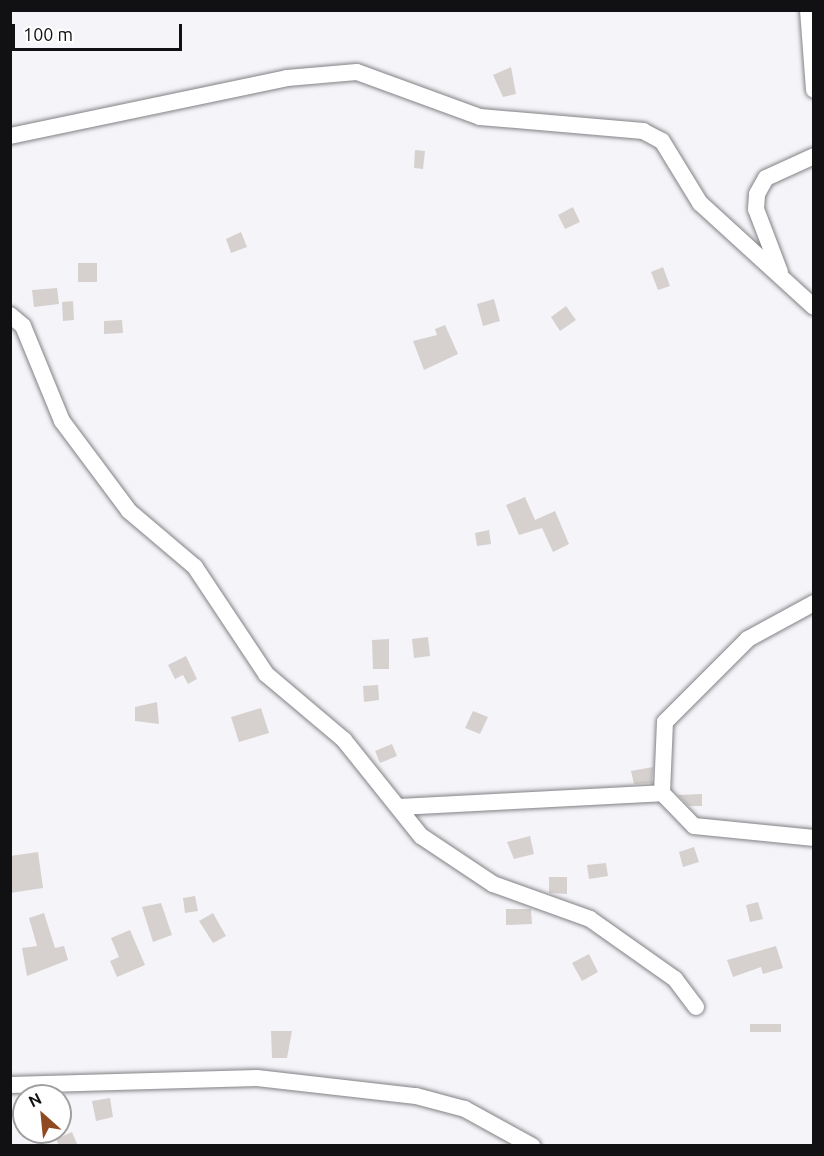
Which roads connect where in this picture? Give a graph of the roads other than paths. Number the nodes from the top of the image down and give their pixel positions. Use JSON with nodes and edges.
{"nodes":[{"id":1,"x":808,"y":10,"type":"edge"},
{"id":2,"x":813,"y":90,"type":"edge"},
{"id":3,"x":10,"y":136,"type":"edge"},
{"id":4,"x":813,"y":156,"type":"edge"},
{"id":5,"x":781,"y":276,"type":"junction"},
{"id":6,"x":813,"y":307,"type":"edge"},
{"id":7,"x":10,"y":315,"type":"edge"},
{"id":8,"x":813,"y":603,"type":"edge"},
{"id":9,"x":662,"y":793,"type":"junction"},
{"id":10,"x":399,"y":807,"type":"junction"},
{"id":11,"x":813,"y":838,"type":"edge"},
{"id":12,"x":696,"y":1007,"type":"dead end"},
{"id":13,"x":10,"y":1085,"type":"edge"},
{"id":14,"x":532,"y":1146,"type":"edge"}],
"edges":[{"from":1,"to":2,"type":"street"},
{"from":3,"to":5,"type":"street"},
{"from":4,"to":5,"type":"street"},
{"from":5,"to":6,"type":"street"},
{"from":7,"to":10,"type":"street"},
{"from":8,"to":9,"type":"street"},
{"from":9,"to":10,"type":"street"},
{"from":9,"to":11,"type":"street"},
{"from":10,"to":12,"type":"street"},
{"from":13,"to":14,"type":"street"}]}
